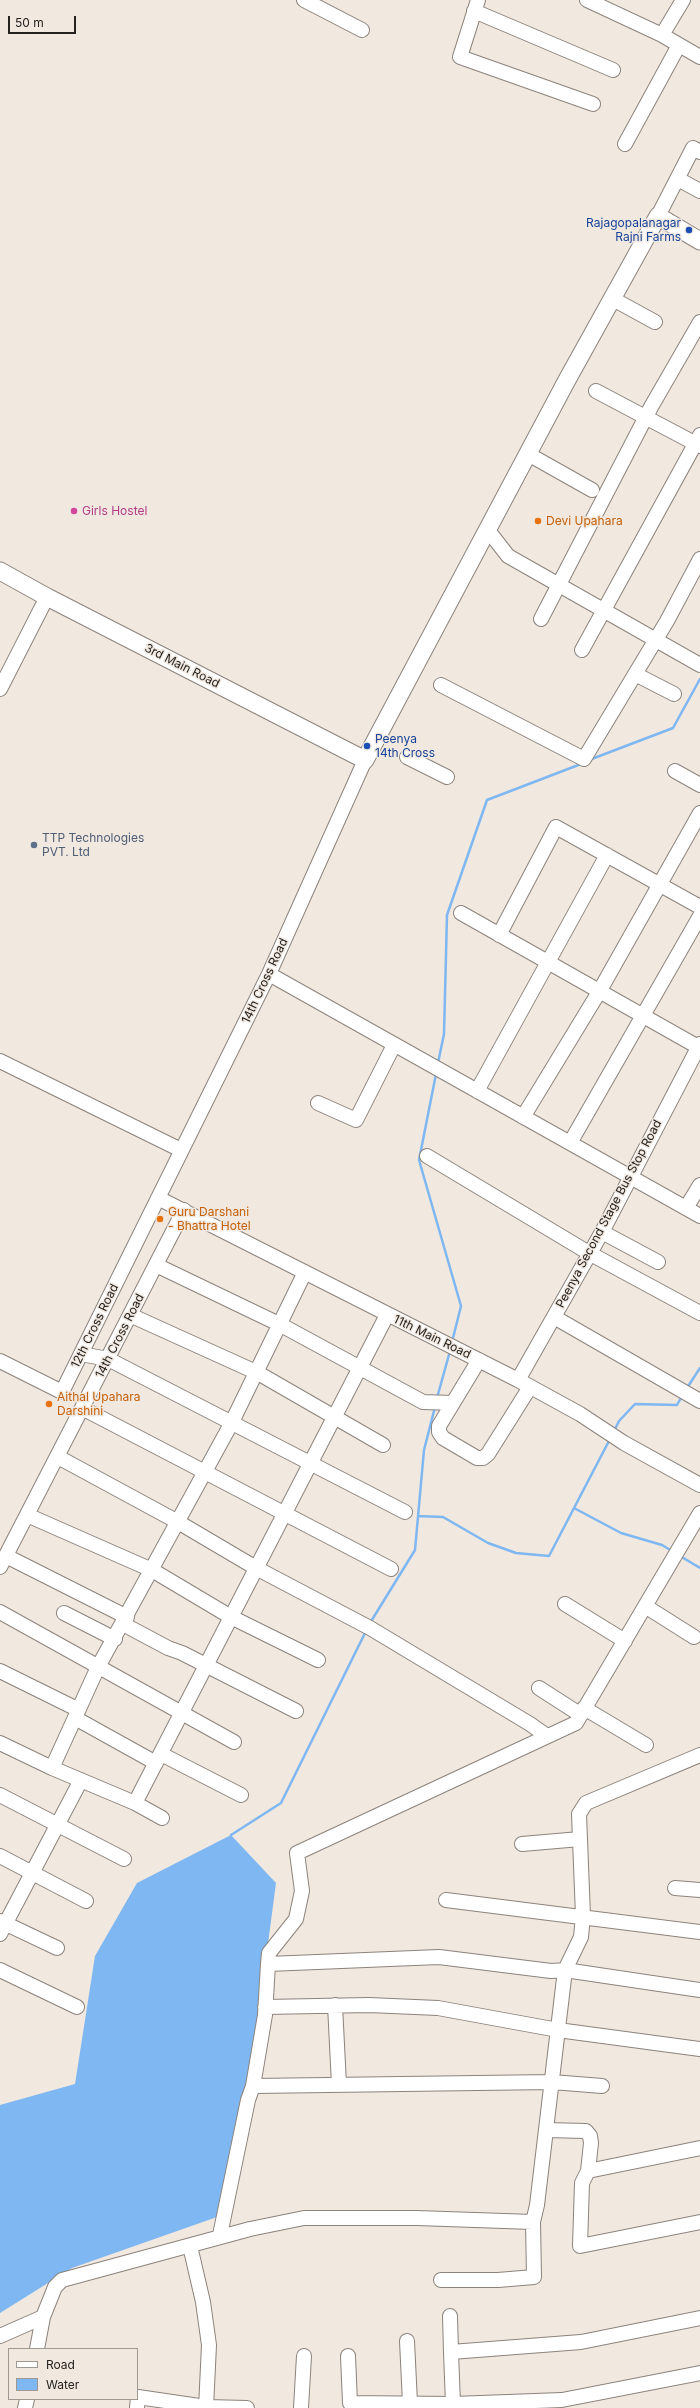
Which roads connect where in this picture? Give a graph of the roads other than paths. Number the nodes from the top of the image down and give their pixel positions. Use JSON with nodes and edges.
{"nodes":[{"id":1,"x":304,"y":0,"type":"edge"},
{"id":2,"x":587,"y":0,"type":"edge"},
{"id":3,"x":683,"y":0,"type":"edge"},
{"id":4,"x":476,"y":5,"type":"edge"},
{"id":5,"x":362,"y":30,"type":"dead end"},
{"id":6,"x":662,"y":35,"type":"junction"},
{"id":7,"x":679,"y":45,"type":"junction"},
{"id":8,"x":700,"y":57,"type":"edge"},
{"id":9,"x":613,"y":70,"type":"dead end"},
{"id":10,"x":593,"y":104,"type":"dead end"},
{"id":11,"x":625,"y":144,"type":"dead end"},
{"id":12,"x":700,"y":152,"type":"edge"},
{"id":13,"x":678,"y":179,"type":"junction"},
{"id":14,"x":700,"y":191,"type":"edge"},
{"id":15,"x":658,"y":216,"type":"junction"},
{"id":16,"x":700,"y":241,"type":"edge"},
{"id":17,"x":613,"y":299,"type":"junction"},
{"id":18,"x":654,"y":322,"type":"dead end"},
{"id":19,"x":700,"y":322,"type":"edge"},
{"id":20,"x":596,"y":391,"type":"dead end"},
{"id":21,"x":646,"y":418,"type":"junction"},
{"id":22,"x":698,"y":442,"type":"edge"},
{"id":23,"x":528,"y":454,"type":"junction"},
{"id":24,"x":592,"y":490,"type":"dead end"},
{"id":25,"x":488,"y":530,"type":"junction"},
{"id":26,"x":700,"y":559,"type":"edge"},
{"id":27,"x":0,"y":570,"type":"edge"},
{"id":28,"x":559,"y":585,"type":"junction"},
{"id":29,"x":47,"y":597,"type":"junction"},
{"id":30,"x":605,"y":611,"type":"junction"},
{"id":31,"x":541,"y":619,"type":"dead end"},
{"id":32,"x":655,"y":639,"type":"junction"},
{"id":33,"x":582,"y":650,"type":"dead end"},
{"id":34,"x":700,"y":665,"type":"edge"},
{"id":35,"x":635,"y":674,"type":"junction"},
{"id":36,"x":441,"y":685,"type":"dead end"},
{"id":37,"x":0,"y":689,"type":"edge"},
{"id":38,"x":674,"y":694,"type":"dead end"},
{"id":39,"x":407,"y":758,"type":"dead end"},
{"id":40,"x":365,"y":760,"type":"junction"},
{"id":41,"x":675,"y":771,"type":"dead end"},
{"id":42,"x":448,"y":777,"type":"dead end"},
{"id":43,"x":700,"y":785,"type":"edge"},
{"id":44,"x":700,"y":813,"type":"edge"},
{"id":45,"x":607,"y":855,"type":"junction"},
{"id":46,"x":659,"y":884,"type":"junction"},
{"id":47,"x":700,"y":907,"type":"edge"},
{"id":48,"x":461,"y":913,"type":"dead end"},
{"id":49,"x":700,"y":916,"type":"edge"},
{"id":50,"x":499,"y":935,"type":"junction"},
{"id":51,"x":547,"y":964,"type":"junction"},
{"id":52,"x":269,"y":974,"type":"junction"},
{"id":53,"x":599,"y":992,"type":"junction"},
{"id":54,"x":642,"y":1017,"type":"junction"},
{"id":55,"x":394,"y":1044,"type":"junction"},
{"id":56,"x":699,"y":1047,"type":"edge"},
{"id":57,"x":0,"y":1061,"type":"edge"},
{"id":58,"x":477,"y":1091,"type":"junction"},
{"id":59,"x":318,"y":1103,"type":"dead end"},
{"id":60,"x":523,"y":1117,"type":"junction"},
{"id":61,"x":570,"y":1143,"type":"junction"},
{"id":62,"x":182,"y":1150,"type":"junction"},
{"id":63,"x":427,"y":1156,"type":"dead end"},
{"id":64,"x":630,"y":1177,"type":"junction"},
{"id":65,"x":700,"y":1185,"type":"edge"},
{"id":66,"x":158,"y":1198,"type":"junction"},
{"id":67,"x":686,"y":1208,"type":"junction"},
{"id":68,"x":184,"y":1210,"type":"junction"},
{"id":69,"x":700,"y":1216,"type":"edge"},
{"id":70,"x":602,"y":1232,"type":"junction"},
{"id":71,"x":589,"y":1254,"type":"junction"},
{"id":72,"x":658,"y":1262,"type":"dead end"},
{"id":73,"x":156,"y":1265,"type":"junction"},
{"id":74,"x":305,"y":1272,"type":"junction"},
{"id":75,"x":700,"y":1313,"type":"edge"},
{"id":76,"x":130,"y":1315,"type":"junction"},
{"id":77,"x":387,"y":1315,"type":"junction"},
{"id":78,"x":554,"y":1317,"type":"junction"},
{"id":79,"x":281,"y":1324,"type":"junction"},
{"id":80,"x":81,"y":1354,"type":"junction"},
{"id":81,"x":108,"y":1359,"type":"junction"},
{"id":82,"x":479,"y":1360,"type":"junction"},
{"id":83,"x":0,"y":1361,"type":"edge"},
{"id":84,"x":360,"y":1366,"type":"junction"},
{"id":85,"x":258,"y":1373,"type":"junction"},
{"id":86,"x":518,"y":1380,"type":"junction"},
{"id":87,"x":530,"y":1387,"type":"junction"},
{"id":88,"x":695,"y":1398,"type":"edge"},
{"id":89,"x":453,"y":1403,"type":"junction"},
{"id":90,"x":82,"y":1408,"type":"junction"},
{"id":91,"x":334,"y":1416,"type":"junction"},
{"id":92,"x":231,"y":1424,"type":"junction"},
{"id":93,"x":383,"y":1445,"type":"dead end"},
{"id":94,"x":58,"y":1457,"type":"junction"},
{"id":95,"x":309,"y":1463,"type":"junction"},
{"id":96,"x":205,"y":1472,"type":"junction"},
{"id":97,"x":700,"y":1485,"type":"edge"},
{"id":98,"x":284,"y":1512,"type":"junction"},
{"id":99,"x":405,"y":1512,"type":"dead end"},
{"id":100,"x":700,"y":1513,"type":"edge"},
{"id":101,"x":27,"y":1515,"type":"junction"},
{"id":102,"x":178,"y":1522,"type":"junction"},
{"id":103,"x":3,"y":1562,"type":"edge"},
{"id":104,"x":256,"y":1568,"type":"junction"},
{"id":105,"x":391,"y":1569,"type":"dead end"},
{"id":106,"x":152,"y":1570,"type":"junction"},
{"id":107,"x":566,"y":1604,"type":"dead end"},
{"id":108,"x":645,"y":1606,"type":"junction"},
{"id":109,"x":0,"y":1612,"type":"edge"},
{"id":110,"x":64,"y":1613,"type":"dead end"},
{"id":111,"x":231,"y":1617,"type":"junction"},
{"id":112,"x":125,"y":1621,"type":"junction"},
{"id":113,"x":694,"y":1637,"type":"dead end"},
{"id":114,"x":115,"y":1639,"type":"junction"},
{"id":115,"x":625,"y":1641,"type":"junction"},
{"id":116,"x":318,"y":1660,"type":"dead end"},
{"id":117,"x":206,"y":1666,"type":"junction"},
{"id":118,"x":98,"y":1667,"type":"junction"},
{"id":119,"x":0,"y":1671,"type":"edge"},
{"id":120,"x":539,"y":1688,"type":"dead end"},
{"id":121,"x":296,"y":1712,"type":"dead end"},
{"id":122,"x":582,"y":1712,"type":"junction"},
{"id":123,"x":182,"y":1713,"type":"junction"},
{"id":124,"x":76,"y":1714,"type":"junction"},
{"id":125,"x":546,"y":1736,"type":"junction"},
{"id":126,"x":234,"y":1742,"type":"dead end"},
{"id":127,"x":0,"y":1743,"type":"edge"},
{"id":128,"x":646,"y":1744,"type":"dead end"},
{"id":129,"x":700,"y":1757,"type":"edge"},
{"id":130,"x":158,"y":1758,"type":"junction"},
{"id":131,"x":52,"y":1768,"type":"junction"},
{"id":132,"x":81,"y":1780,"type":"junction"},
{"id":133,"x":0,"y":1795,"type":"edge"},
{"id":134,"x":241,"y":1795,"type":"dead end"},
{"id":135,"x":135,"y":1803,"type":"junction"},
{"id":136,"x":162,"y":1818,"type":"dead end"},
{"id":137,"x":58,"y":1824,"type":"junction"},
{"id":138,"x":580,"y":1839,"type":"junction"},
{"id":139,"x":522,"y":1844,"type":"dead end"},
{"id":140,"x":0,"y":1856,"type":"edge"},
{"id":141,"x":124,"y":1859,"type":"dead end"},
{"id":142,"x":32,"y":1872,"type":"junction"},
{"id":143,"x":675,"y":1888,"type":"dead end"},
{"id":144,"x":700,"y":1890,"type":"edge"},
{"id":145,"x":446,"y":1900,"type":"dead end"},
{"id":146,"x":86,"y":1901,"type":"dead end"},
{"id":147,"x":583,"y":1916,"type":"junction"},
{"id":148,"x":2,"y":1926,"type":"edge"},
{"id":149,"x":700,"y":1932,"type":"edge"},
{"id":150,"x":57,"y":1948,"type":"dead end"},
{"id":151,"x":268,"y":1964,"type":"junction"},
{"id":152,"x":0,"y":1970,"type":"edge"},
{"id":153,"x":564,"y":1970,"type":"junction"},
{"id":154,"x":700,"y":1990,"type":"edge"},
{"id":155,"x":335,"y":2005,"type":"junction"},
{"id":156,"x":265,"y":2007,"type":"junction"},
{"id":157,"x":77,"y":2008,"type":"dead end"},
{"id":158,"x":558,"y":2030,"type":"junction"},
{"id":159,"x":700,"y":2050,"type":"edge"},
{"id":160,"x":552,"y":2082,"type":"junction"},
{"id":161,"x":339,"y":2085,"type":"junction"},
{"id":162,"x":253,"y":2086,"type":"junction"},
{"id":163,"x":602,"y":2086,"type":"dead end"},
{"id":164,"x":546,"y":2130,"type":"junction"},
{"id":165,"x":700,"y":2148,"type":"edge"},
{"id":166,"x":588,"y":2171,"type":"junction"},
{"id":167,"x":533,"y":2222,"type":"junction"},
{"id":168,"x":700,"y":2222,"type":"edge"},
{"id":169,"x":220,"y":2235,"type":"junction"},
{"id":170,"x":190,"y":2246,"type":"junction"},
{"id":171,"x":441,"y":2280,"type":"dead end"},
{"id":172,"x":450,"y":2316,"type":"dead end"},
{"id":173,"x":43,"y":2317,"type":"junction"},
{"id":174,"x":700,"y":2318,"type":"edge"},
{"id":175,"x":0,"y":2336,"type":"edge"},
{"id":176,"x":407,"y":2341,"type":"dead end"},
{"id":177,"x":37,"y":2348,"type":"edge"},
{"id":178,"x":450,"y":2352,"type":"junction"},
{"id":179,"x":304,"y":2356,"type":"dead end"},
{"id":180,"x":348,"y":2356,"type":"dead end"},
{"id":181,"x":700,"y":2373,"type":"edge"},
{"id":182,"x":138,"y":2397,"type":"edge"},
{"id":183,"x":410,"y":2403,"type":"junction"},
{"id":184,"x":167,"y":2404,"type":"edge"},
{"id":185,"x":453,"y":2404,"type":"junction"},
{"id":186,"x":491,"y":2405,"type":"edge"},
{"id":187,"x":426,"y":2406,"type":"edge"},
{"id":188,"x":206,"y":2408,"type":"edge"},
{"id":189,"x":247,"y":2408,"type":"edge"},
{"id":190,"x":301,"y":2408,"type":"edge"}],
"edges":[{"from":1,"to":5,"type":"street"},
{"from":2,"to":6,"type":"street"},
{"from":3,"to":6,"type":"street"},
{"from":4,"to":9,"type":"street"},
{"from":4,"to":10,"type":"street"},
{"from":6,"to":7,"type":"street"},
{"from":7,"to":8,"type":"street"},
{"from":7,"to":11,"type":"street"},
{"from":12,"to":13,"type":"street"},
{"from":13,"to":14,"type":"street"},
{"from":13,"to":15,"type":"street"},
{"from":15,"to":16,"type":"main road"},
{"from":15,"to":17,"type":"main road"},
{"from":17,"to":18,"type":"street"},
{"from":17,"to":23,"type":"main road"},
{"from":19,"to":21,"type":"street"},
{"from":20,"to":21,"type":"street"},
{"from":21,"to":22,"type":"street"},
{"from":21,"to":28,"type":"street"},
{"from":22,"to":30,"type":"street"},
{"from":23,"to":24,"type":"street"},
{"from":23,"to":25,"type":"main road"},
{"from":25,"to":28,"type":"street"},
{"from":25,"to":40,"type":"main road"},
{"from":26,"to":32,"type":"street"},
{"from":27,"to":29,"type":"main road","name":"3rd Main Road"},
{"from":28,"to":30,"type":"street"},
{"from":28,"to":31,"type":"street"},
{"from":29,"to":37,"type":"street"},
{"from":29,"to":40,"type":"main road","name":"3rd Main Road"},
{"from":30,"to":32,"type":"street"},
{"from":30,"to":33,"type":"street"},
{"from":32,"to":34,"type":"street"},
{"from":32,"to":35,"type":"street"},
{"from":35,"to":36,"type":"street"},
{"from":35,"to":38,"type":"street"},
{"from":39,"to":42,"type":"street"},
{"from":40,"to":52,"type":"street","name":"14th Cross Road"},
{"from":41,"to":43,"type":"street"},
{"from":44,"to":46,"type":"street"},
{"from":45,"to":46,"type":"street"},
{"from":45,"to":50,"type":"street"},
{"from":45,"to":51,"type":"street"},
{"from":46,"to":47,"type":"street"},
{"from":46,"to":53,"type":"street"},
{"from":48,"to":50,"type":"street"},
{"from":49,"to":54,"type":"street"},
{"from":50,"to":51,"type":"street"},
{"from":51,"to":53,"type":"street"},
{"from":51,"to":58,"type":"street"},
{"from":52,"to":55,"type":"street"},
{"from":52,"to":62,"type":"street","name":"14th Cross Road"},
{"from":53,"to":54,"type":"street"},
{"from":53,"to":60,"type":"street"},
{"from":54,"to":56,"type":"street"},
{"from":54,"to":61,"type":"street"},
{"from":55,"to":58,"type":"street"},
{"from":55,"to":59,"type":"street"},
{"from":56,"to":64,"type":"street","name":"Peenya Second Stage Bus Stop Road"},
{"from":57,"to":62,"type":"street"},
{"from":58,"to":60,"type":"street"},
{"from":60,"to":61,"type":"street"},
{"from":61,"to":64,"type":"street"},
{"from":62,"to":66,"type":"street","name":"14th Cross Road"},
{"from":63,"to":71,"type":"street"},
{"from":64,"to":67,"type":"street"},
{"from":64,"to":70,"type":"street","name":"Peenya Second Stage Bus Stop Road"},
{"from":65,"to":67,"type":"street"},
{"from":66,"to":68,"type":"street","name":"11th Main Road"},
{"from":66,"to":80,"type":"street","name":"12th Cross Road"},
{"from":67,"to":69,"type":"street"},
{"from":68,"to":73,"type":"street","name":"14th Cross Road"},
{"from":68,"to":74,"type":"street","name":"11th Main Road"},
{"from":70,"to":71,"type":"street","name":"Peenya Second Stage Bus Stop Road"},
{"from":70,"to":72,"type":"street"},
{"from":71,"to":75,"type":"street"},
{"from":71,"to":78,"type":"street","name":"Peenya Second Stage Bus Stop Road"},
{"from":73,"to":76,"type":"street","name":"14th Cross Road"},
{"from":73,"to":79,"type":"street"},
{"from":74,"to":77,"type":"street","name":"11th Main Road"},
{"from":74,"to":79,"type":"street"},
{"from":76,"to":81,"type":"street","name":"14th Cross Road"},
{"from":76,"to":85,"type":"street"},
{"from":77,"to":82,"type":"street","name":"11th Main Road"},
{"from":77,"to":84,"type":"street"},
{"from":78,"to":86,"type":"street","name":"Peenya Second Stage Bus Stop Road"},
{"from":78,"to":88,"type":"street"},
{"from":79,"to":84,"type":"street"},
{"from":79,"to":85,"type":"street"},
{"from":80,"to":81,"type":"street"},
{"from":80,"to":83,"type":"street","name":"12th Cross Road"},
{"from":81,"to":90,"type":"street","name":"14th Cross Road"},
{"from":81,"to":92,"type":"street"},
{"from":82,"to":86,"type":"street","name":"11th Main Road"},
{"from":82,"to":89,"type":"street"},
{"from":84,"to":89,"type":"street"},
{"from":84,"to":91,"type":"street"},
{"from":85,"to":91,"type":"street"},
{"from":85,"to":92,"type":"street"},
{"from":86,"to":87,"type":"street","name":"11th Main Road"},
{"from":87,"to":89,"type":"street"},
{"from":87,"to":97,"type":"street","name":"11th Main Road"},
{"from":90,"to":94,"type":"street","name":"14th Cross Road"},
{"from":90,"to":96,"type":"street"},
{"from":91,"to":93,"type":"street"},
{"from":91,"to":95,"type":"street"},
{"from":92,"to":95,"type":"street"},
{"from":92,"to":96,"type":"street"},
{"from":94,"to":101,"type":"street","name":"14th Cross Road"},
{"from":94,"to":102,"type":"street"},
{"from":95,"to":98,"type":"street"},
{"from":95,"to":99,"type":"street"},
{"from":96,"to":98,"type":"street"},
{"from":96,"to":102,"type":"street"},
{"from":98,"to":104,"type":"street"},
{"from":98,"to":105,"type":"street"},
{"from":100,"to":108,"type":"street"},
{"from":101,"to":103,"type":"street","name":"14th Cross Road"},
{"from":101,"to":106,"type":"street"},
{"from":102,"to":104,"type":"street"},
{"from":102,"to":106,"type":"street"},
{"from":103,"to":112,"type":"street"},
{"from":104,"to":111,"type":"street"},
{"from":104,"to":125,"type":"street"},
{"from":106,"to":111,"type":"street"},
{"from":106,"to":112,"type":"street"},
{"from":107,"to":115,"type":"street"},
{"from":108,"to":113,"type":"street"},
{"from":108,"to":115,"type":"street"},
{"from":109,"to":118,"type":"street"},
{"from":110,"to":114,"type":"street"},
{"from":111,"to":116,"type":"street"},
{"from":111,"to":117,"type":"street"},
{"from":112,"to":114,"type":"street"},
{"from":112,"to":117,"type":"street"},
{"from":114,"to":118,"type":"street"},
{"from":115,"to":122,"type":"street"},
{"from":117,"to":121,"type":"street"},
{"from":117,"to":123,"type":"street"},
{"from":118,"to":123,"type":"street"},
{"from":118,"to":124,"type":"street"},
{"from":119,"to":124,"type":"street"},
{"from":120,"to":122,"type":"street"},
{"from":122,"to":125,"type":"street"},
{"from":122,"to":128,"type":"street"},
{"from":123,"to":126,"type":"street"},
{"from":123,"to":130,"type":"street"},
{"from":124,"to":130,"type":"street"},
{"from":124,"to":131,"type":"street"},
{"from":125,"to":151,"type":"street"},
{"from":127,"to":131,"type":"street"},
{"from":129,"to":138,"type":"street"},
{"from":130,"to":134,"type":"street"},
{"from":130,"to":135,"type":"street"},
{"from":131,"to":132,"type":"street"},
{"from":132,"to":135,"type":"street"},
{"from":132,"to":137,"type":"street"},
{"from":133,"to":137,"type":"street"},
{"from":135,"to":136,"type":"street"},
{"from":137,"to":141,"type":"street"},
{"from":137,"to":142,"type":"street"},
{"from":138,"to":139,"type":"street"},
{"from":138,"to":147,"type":"street"},
{"from":140,"to":142,"type":"street"},
{"from":142,"to":146,"type":"street"},
{"from":142,"to":148,"type":"street"},
{"from":143,"to":144,"type":"street"},
{"from":145,"to":147,"type":"street"},
{"from":147,"to":149,"type":"street"},
{"from":147,"to":153,"type":"street"},
{"from":148,"to":150,"type":"street"},
{"from":151,"to":153,"type":"street"},
{"from":151,"to":156,"type":"street"},
{"from":152,"to":157,"type":"street"},
{"from":153,"to":154,"type":"street"},
{"from":153,"to":158,"type":"street"},
{"from":155,"to":156,"type":"street"},
{"from":155,"to":158,"type":"street"},
{"from":155,"to":161,"type":"street"},
{"from":156,"to":162,"type":"street"},
{"from":158,"to":159,"type":"street"},
{"from":158,"to":160,"type":"street"},
{"from":160,"to":161,"type":"street"},
{"from":160,"to":163,"type":"street"},
{"from":160,"to":164,"type":"street"},
{"from":161,"to":162,"type":"street"},
{"from":162,"to":169,"type":"street"},
{"from":164,"to":166,"type":"street"},
{"from":164,"to":167,"type":"street"},
{"from":165,"to":166,"type":"street"},
{"from":166,"to":168,"type":"street"},
{"from":167,"to":169,"type":"street"},
{"from":167,"to":171,"type":"street"},
{"from":169,"to":170,"type":"street"},
{"from":170,"to":173,"type":"street"},
{"from":170,"to":188,"type":"street"},
{"from":172,"to":178,"type":"street"},
{"from":173,"to":175,"type":"street"},
{"from":173,"to":177,"type":"street"},
{"from":174,"to":178,"type":"street"},
{"from":176,"to":183,"type":"street"},
{"from":178,"to":185,"type":"street"},
{"from":179,"to":190,"type":"street"},
{"from":180,"to":183,"type":"street"},
{"from":181,"to":186,"type":"street"},
{"from":182,"to":184,"type":"street"},
{"from":183,"to":187,"type":"street"},
{"from":184,"to":188,"type":"street"},
{"from":185,"to":186,"type":"street"},
{"from":185,"to":187,"type":"street"},
{"from":188,"to":189,"type":"street"}]}
